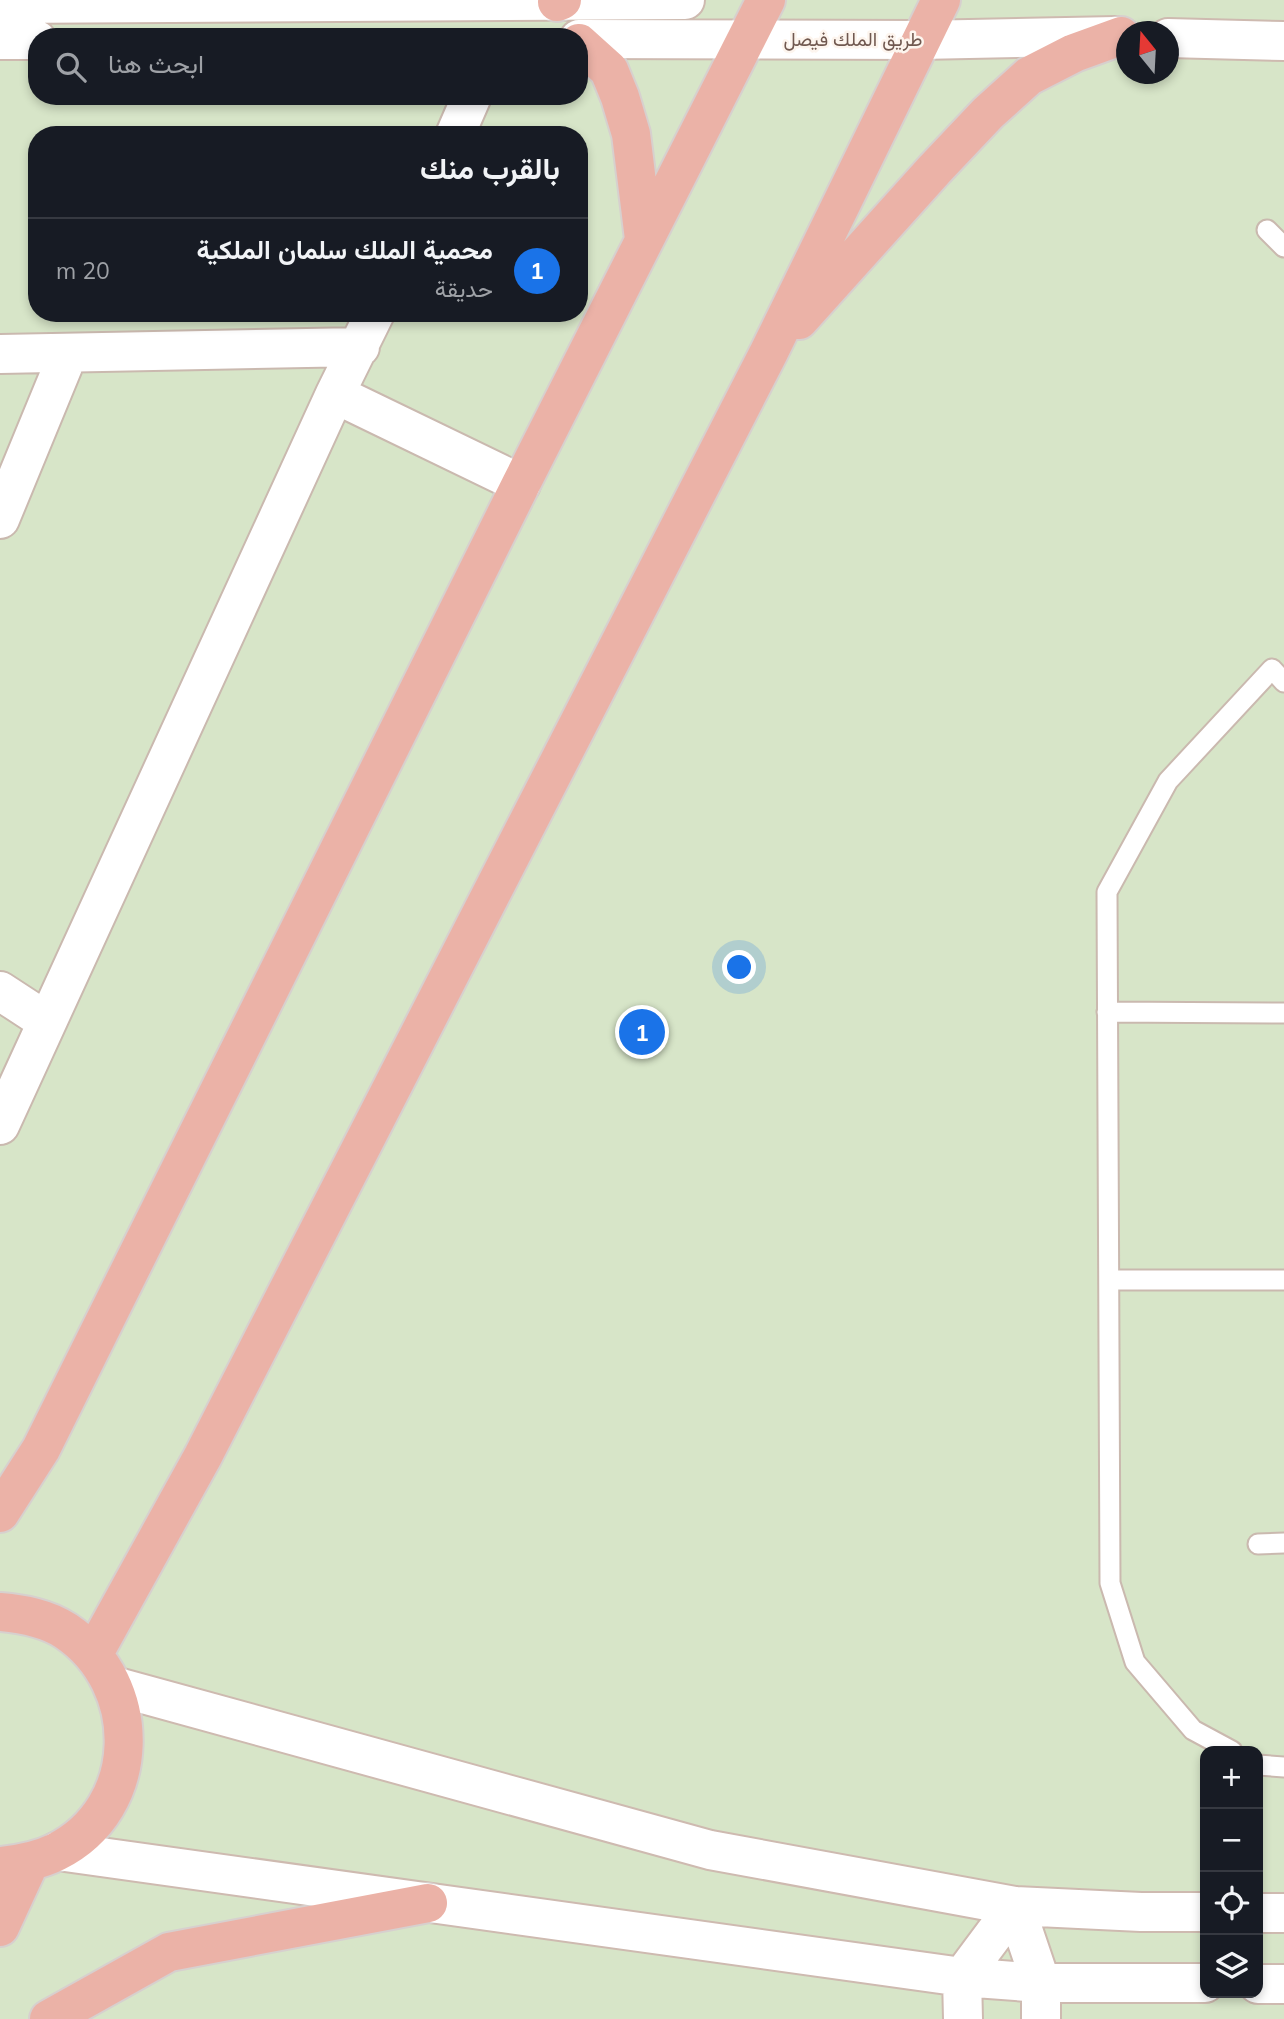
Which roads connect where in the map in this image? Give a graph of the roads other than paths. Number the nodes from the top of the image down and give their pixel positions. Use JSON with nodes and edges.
{"nodes":[{"id":1,"x":685,"y":0,"type":"edge"},
{"id":2,"x":766,"y":0,"type":"edge"},
{"id":3,"x":941,"y":0,"type":"edge"},
{"id":4,"x":549,"y":1,"type":"edge"},
{"id":5,"x":0,"y":4,"type":"edge"},
{"id":6,"x":1116,"y":36,"type":"edge"},
{"id":7,"x":1179,"y":37,"type":"edge"},
{"id":8,"x":747,"y":38,"type":"junction"},
{"id":9,"x":1116,"y":39,"type":"edge"},
{"id":10,"x":0,"y":40,"type":"edge"},
{"id":11,"x":28,"y":40,"type":"edge"},
{"id":12,"x":920,"y":40,"type":"junction"},
{"id":13,"x":588,"y":41,"type":"edge"},
{"id":14,"x":1284,"y":41,"type":"edge"},
{"id":15,"x":588,"y":50,"type":"edge"},
{"id":16,"x":468,"y":105,"type":"edge"},
{"id":17,"x":459,"y":126,"type":"edge"},
{"id":18,"x":1267,"y":230,"type":"dead end"},
{"id":19,"x":644,"y":239,"type":"junction"},
{"id":20,"x":1284,"y":247,"type":"edge"},
{"id":21,"x":368,"y":330,"type":"edge"},
{"id":22,"x":769,"y":352,"type":"junction"},
{"id":23,"x":0,"y":354,"type":"edge"},
{"id":24,"x":68,"y":354,"type":"junction"},
{"id":25,"x":335,"y":394,"type":"junction"},
{"id":26,"x":521,"y":484,"type":"junction"},
{"id":27,"x":0,"y":519,"type":"edge"},
{"id":28,"x":1280,"y":670,"type":"edge"},
{"id":29,"x":0,"y":991,"type":"edge"},
{"id":30,"x":1107,"y":1012,"type":"junction"},
{"id":31,"x":1284,"y":1013,"type":"edge"},
{"id":32,"x":46,"y":1021,"type":"junction"},
{"id":33,"x":0,"y":1125,"type":"edge"},
{"id":34,"x":1109,"y":1280,"type":"junction"},
{"id":35,"x":1284,"y":1280,"type":"edge"},
{"id":36,"x":0,"y":1514,"type":"edge"},
{"id":37,"x":1284,"y":1543,"type":"edge"},
{"id":38,"x":1258,"y":1544,"type":"dead end"},
{"id":39,"x":0,"y":1612,"type":"edge"},
{"id":40,"x":104,"y":1670,"type":"junction"},
{"id":41,"x":1223,"y":1746,"type":"edge"},
{"id":42,"x":1263,"y":1765,"type":"edge"},
{"id":43,"x":1284,"y":1767,"type":"edge"},
{"id":44,"x":29,"y":1860,"type":"edge"},
{"id":45,"x":428,"y":1903,"type":"junction"},
{"id":46,"x":1014,"y":1906,"type":"junction"},
{"id":47,"x":1200,"y":1912,"type":"edge"},
{"id":48,"x":1263,"y":1913,"type":"edge"},
{"id":49,"x":1284,"y":1913,"type":"edge"},
{"id":50,"x":0,"y":1927,"type":"edge"},
{"id":51,"x":962,"y":1977,"type":"junction"},
{"id":52,"x":1263,"y":1983,"type":"edge"},
{"id":53,"x":1200,"y":1984,"type":"edge"},
{"id":54,"x":1284,"y":1984,"type":"edge"},
{"id":55,"x":1041,"y":2001,"type":"edge"},
{"id":56,"x":49,"y":2019,"type":"edge"},
{"id":57,"x":963,"y":2019,"type":"edge"}],
"edges":[{"from":1,"to":4,"type":"street"},
{"from":2,"to":8,"type":"highway"},
{"from":3,"to":12,"type":"highway"},
{"from":4,"to":5,"type":"street"},
{"from":6,"to":12,"type":"street","name":"طريق الملك فيصل"},
{"from":7,"to":14,"type":"street"},
{"from":8,"to":12,"type":"street","name":"طريق الملك فيصل"},
{"from":8,"to":13,"type":"street","name":"طريق الملك فيصل"},
{"from":8,"to":19,"type":"highway"},
{"from":9,"to":22,"type":"highway"},
{"from":10,"to":11,"type":"street"},
{"from":12,"to":22,"type":"highway"},
{"from":15,"to":19,"type":"highway"},
{"from":16,"to":17,"type":"street"},
{"from":18,"to":20,"type":"lane"},
{"from":19,"to":26,"type":"highway"},
{"from":21,"to":24,"type":"street"},
{"from":21,"to":25,"type":"street"},
{"from":22,"to":40,"type":"highway"},
{"from":23,"to":24,"type":"street"},
{"from":24,"to":27,"type":"street"},
{"from":25,"to":26,"type":"street"},
{"from":25,"to":32,"type":"street"},
{"from":26,"to":36,"type":"highway"},
{"from":28,"to":30,"type":"lane"},
{"from":29,"to":32,"type":"street"},
{"from":30,"to":31,"type":"lane"},
{"from":30,"to":34,"type":"lane"},
{"from":32,"to":33,"type":"street"},
{"from":34,"to":35,"type":"lane"},
{"from":34,"to":41,"type":"lane"},
{"from":37,"to":38,"type":"lane"},
{"from":39,"to":40,"type":"highway"},
{"from":40,"to":44,"type":"highway"},
{"from":40,"to":46,"type":"street"},
{"from":42,"to":43,"type":"lane"},
{"from":44,"to":45,"type":"street"},
{"from":44,"to":50,"type":"highway"},
{"from":45,"to":51,"type":"street"},
{"from":45,"to":56,"type":"highway"},
{"from":46,"to":47,"type":"street"},
{"from":46,"to":51,"type":"street"},
{"from":46,"to":55,"type":"street"},
{"from":48,"to":49,"type":"street"},
{"from":51,"to":55,"type":"street"},
{"from":51,"to":57,"type":"street"},
{"from":52,"to":54,"type":"street"},
{"from":53,"to":55,"type":"street"}]}
